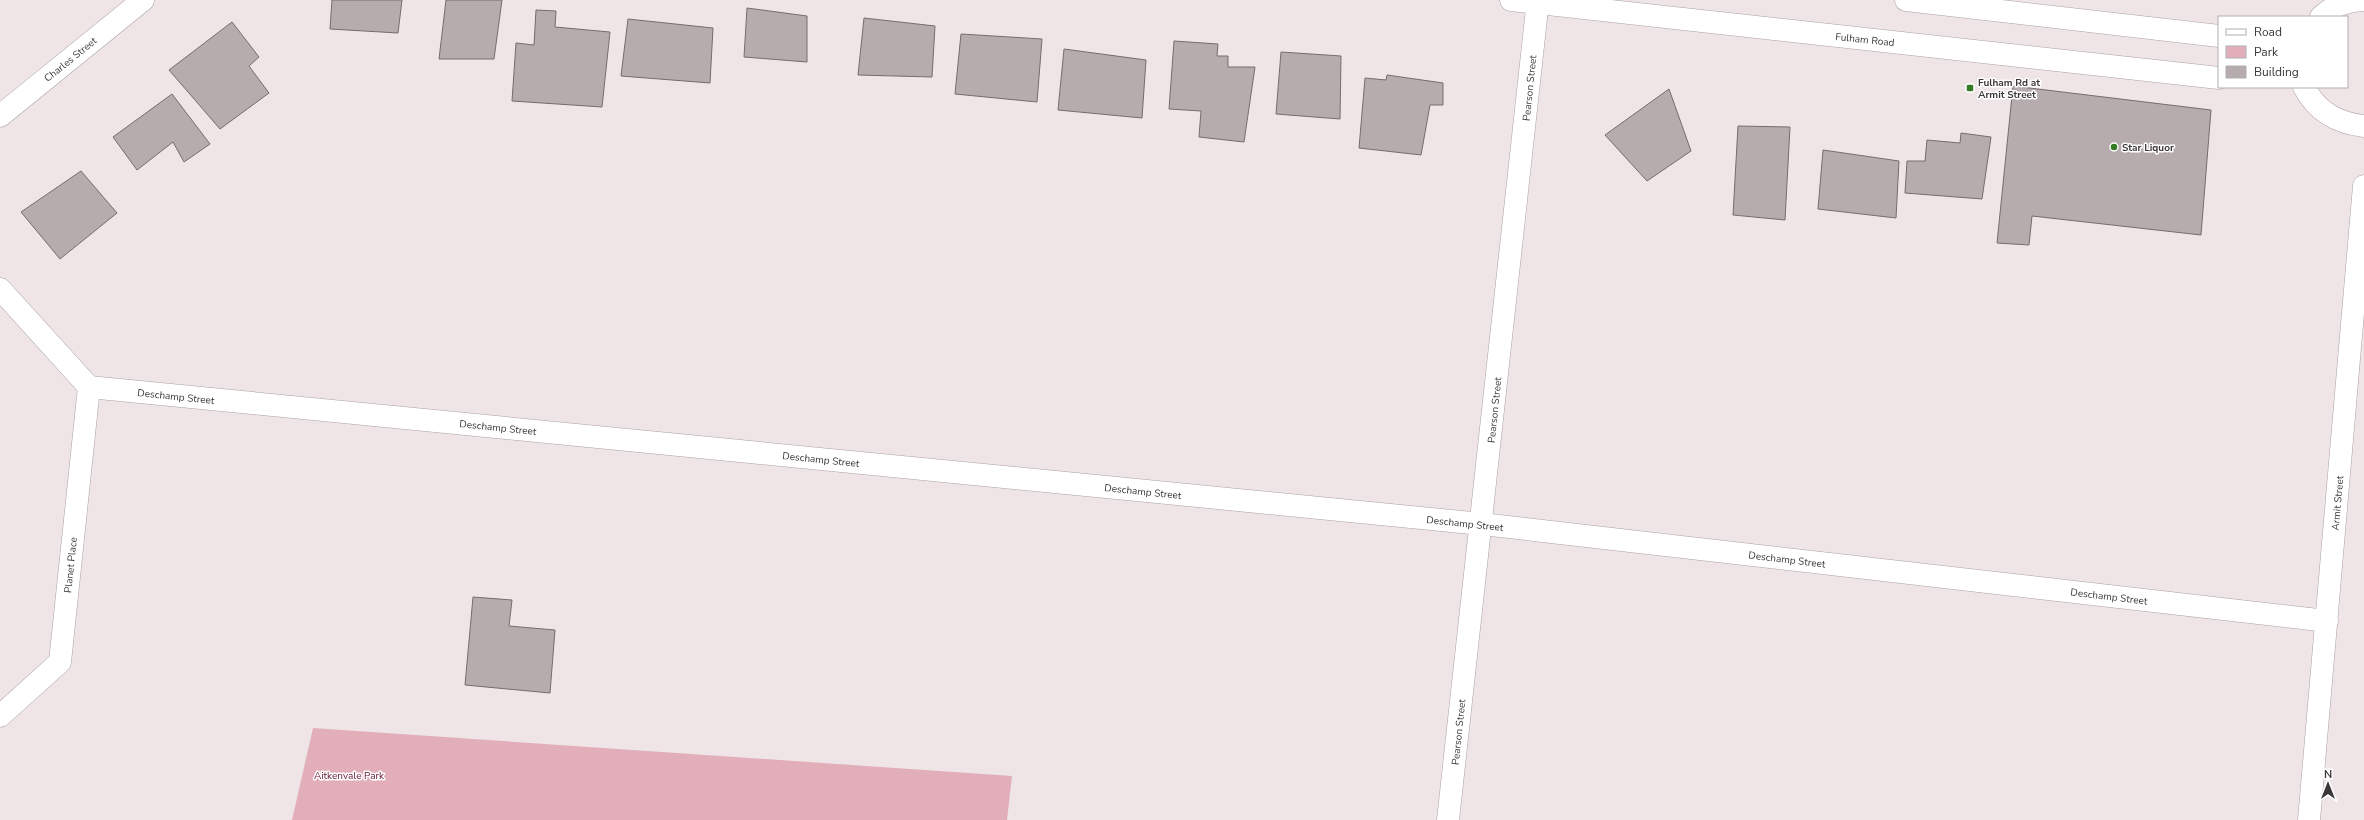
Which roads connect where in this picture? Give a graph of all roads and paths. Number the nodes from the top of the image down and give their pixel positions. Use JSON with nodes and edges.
{"nodes":[{"id":1,"x":1511,"y":0,"type":"edge"},
{"id":2,"x":1906,"y":0,"type":"edge"},
{"id":3,"x":2355,"y":0,"type":"edge"},
{"id":4,"x":141,"y":1,"type":"edge"},
{"id":5,"x":1538,"y":1,"type":"edge"},
{"id":6,"x":2322,"y":16,"type":"edge"},
{"id":7,"x":2218,"y":36,"type":"edge"},
{"id":8,"x":2218,"y":78,"type":"edge"},
{"id":9,"x":2305,"y":88,"type":"edge"},
{"id":10,"x":0,"y":116,"type":"edge"},
{"id":11,"x":2364,"y":126,"type":"edge"},
{"id":12,"x":2364,"y":186,"type":"edge"},
{"id":13,"x":0,"y":289,"type":"edge"},
{"id":14,"x":2358,"y":335,"type":"edge"},
{"id":15,"x":89,"y":387,"type":"junction"},
{"id":16,"x":1482,"y":524,"type":"junction"},
{"id":17,"x":2327,"y":621,"type":"junction"},
{"id":18,"x":0,"y":716,"type":"edge"},
{"id":19,"x":1448,"y":820,"type":"edge"},
{"id":20,"x":2309,"y":820,"type":"edge"}],
"edges":[{"from":1,"to":5,"type":"street","name":"Fulham Road"},
{"from":2,"to":7,"type":"street"},
{"from":3,"to":6,"type":"street"},
{"from":4,"to":10,"type":"street","name":"Charles Street"},
{"from":5,"to":8,"type":"street","name":"Fulham Road"},
{"from":5,"to":16,"type":"street","name":"Pearson Street"},
{"from":9,"to":11,"type":"street"},
{"from":12,"to":14,"type":"street","name":"Armit Street"},
{"from":13,"to":15,"type":"street"},
{"from":14,"to":17,"type":"street","name":"Armit Street"},
{"from":15,"to":16,"type":"street","name":"Deschamp Street"},
{"from":15,"to":18,"type":"street","name":"Planet Place"},
{"from":16,"to":17,"type":"street","name":"Deschamp Street"},
{"from":16,"to":19,"type":"street","name":"Pearson Street"},
{"from":17,"to":20,"type":"street","name":"Armit Street"}]}
